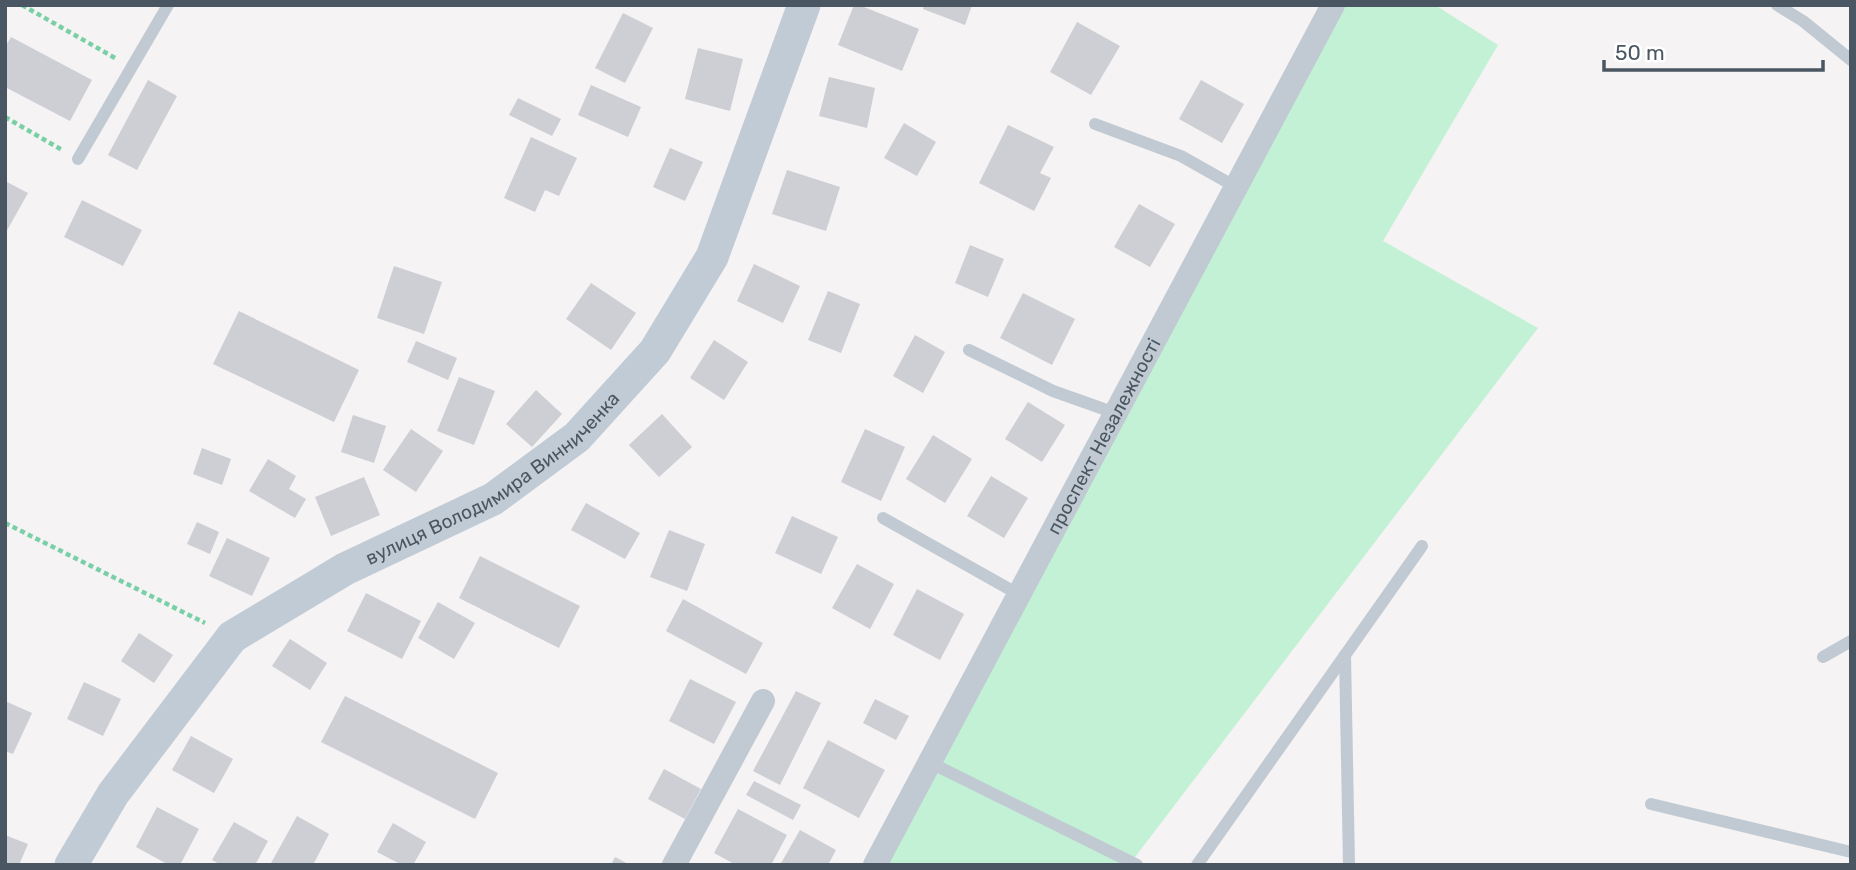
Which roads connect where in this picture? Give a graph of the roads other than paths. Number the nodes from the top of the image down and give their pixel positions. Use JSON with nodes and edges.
{"nodes":[{"id":1,"x":168,"y":5,"type":"edge"},
{"id":2,"x":804,"y":5,"type":"edge"},
{"id":3,"x":1333,"y":5,"type":"edge"},
{"id":4,"x":1777,"y":5,"type":"edge"},
{"id":5,"x":1851,"y":60,"type":"edge"},
{"id":6,"x":1095,"y":124,"type":"dead end"},
{"id":7,"x":78,"y":159,"type":"road end"},
{"id":8,"x":1236,"y":187,"type":"junction"},
{"id":9,"x":969,"y":350,"type":"dead end"},
{"id":10,"x":1115,"y":413,"type":"junction"},
{"id":11,"x":883,"y":518,"type":"dead end"},
{"id":12,"x":1422,"y":545,"type":"dead end"},
{"id":13,"x":1018,"y":594,"type":"junction"},
{"id":14,"x":1851,"y":641,"type":"edge"},
{"id":15,"x":1345,"y":655,"type":"junction"},
{"id":16,"x":1823,"y":657,"type":"dead end"},
{"id":17,"x":762,"y":701,"type":"dead end"},
{"id":18,"x":929,"y":762,"type":"junction"},
{"id":19,"x":1651,"y":804,"type":"dead end"},
{"id":20,"x":1851,"y":852,"type":"edge"},
{"id":21,"x":71,"y":865,"type":"edge"},
{"id":22,"x":674,"y":865,"type":"edge"},
{"id":23,"x":876,"y":865,"type":"edge"},
{"id":24,"x":1137,"y":865,"type":"edge"},
{"id":25,"x":1197,"y":865,"type":"edge"},
{"id":26,"x":1349,"y":865,"type":"edge"}],
"edges":[{"from":1,"to":7,"type":"lane"},
{"from":2,"to":21,"type":"main road","name":"вулиця Володимира Винниченка"},
{"from":3,"to":8,"type":"street","name":"проспект Незалежності"},
{"from":4,"to":5,"type":"lane"},
{"from":6,"to":8,"type":"lane"},
{"from":8,"to":10,"type":"street","name":"проспект Незалежності"},
{"from":9,"to":10,"type":"lane"},
{"from":10,"to":13,"type":"street","name":"проспект Незалежності"},
{"from":11,"to":13,"type":"lane"},
{"from":12,"to":15,"type":"lane"},
{"from":13,"to":18,"type":"street","name":"проспект Незалежності"},
{"from":14,"to":16,"type":"lane"},
{"from":15,"to":25,"type":"lane"},
{"from":15,"to":26,"type":"lane"},
{"from":17,"to":22,"type":"street"},
{"from":18,"to":23,"type":"street","name":"проспект Незалежності"},
{"from":18,"to":24,"type":"lane"},
{"from":19,"to":20,"type":"lane"}]}
